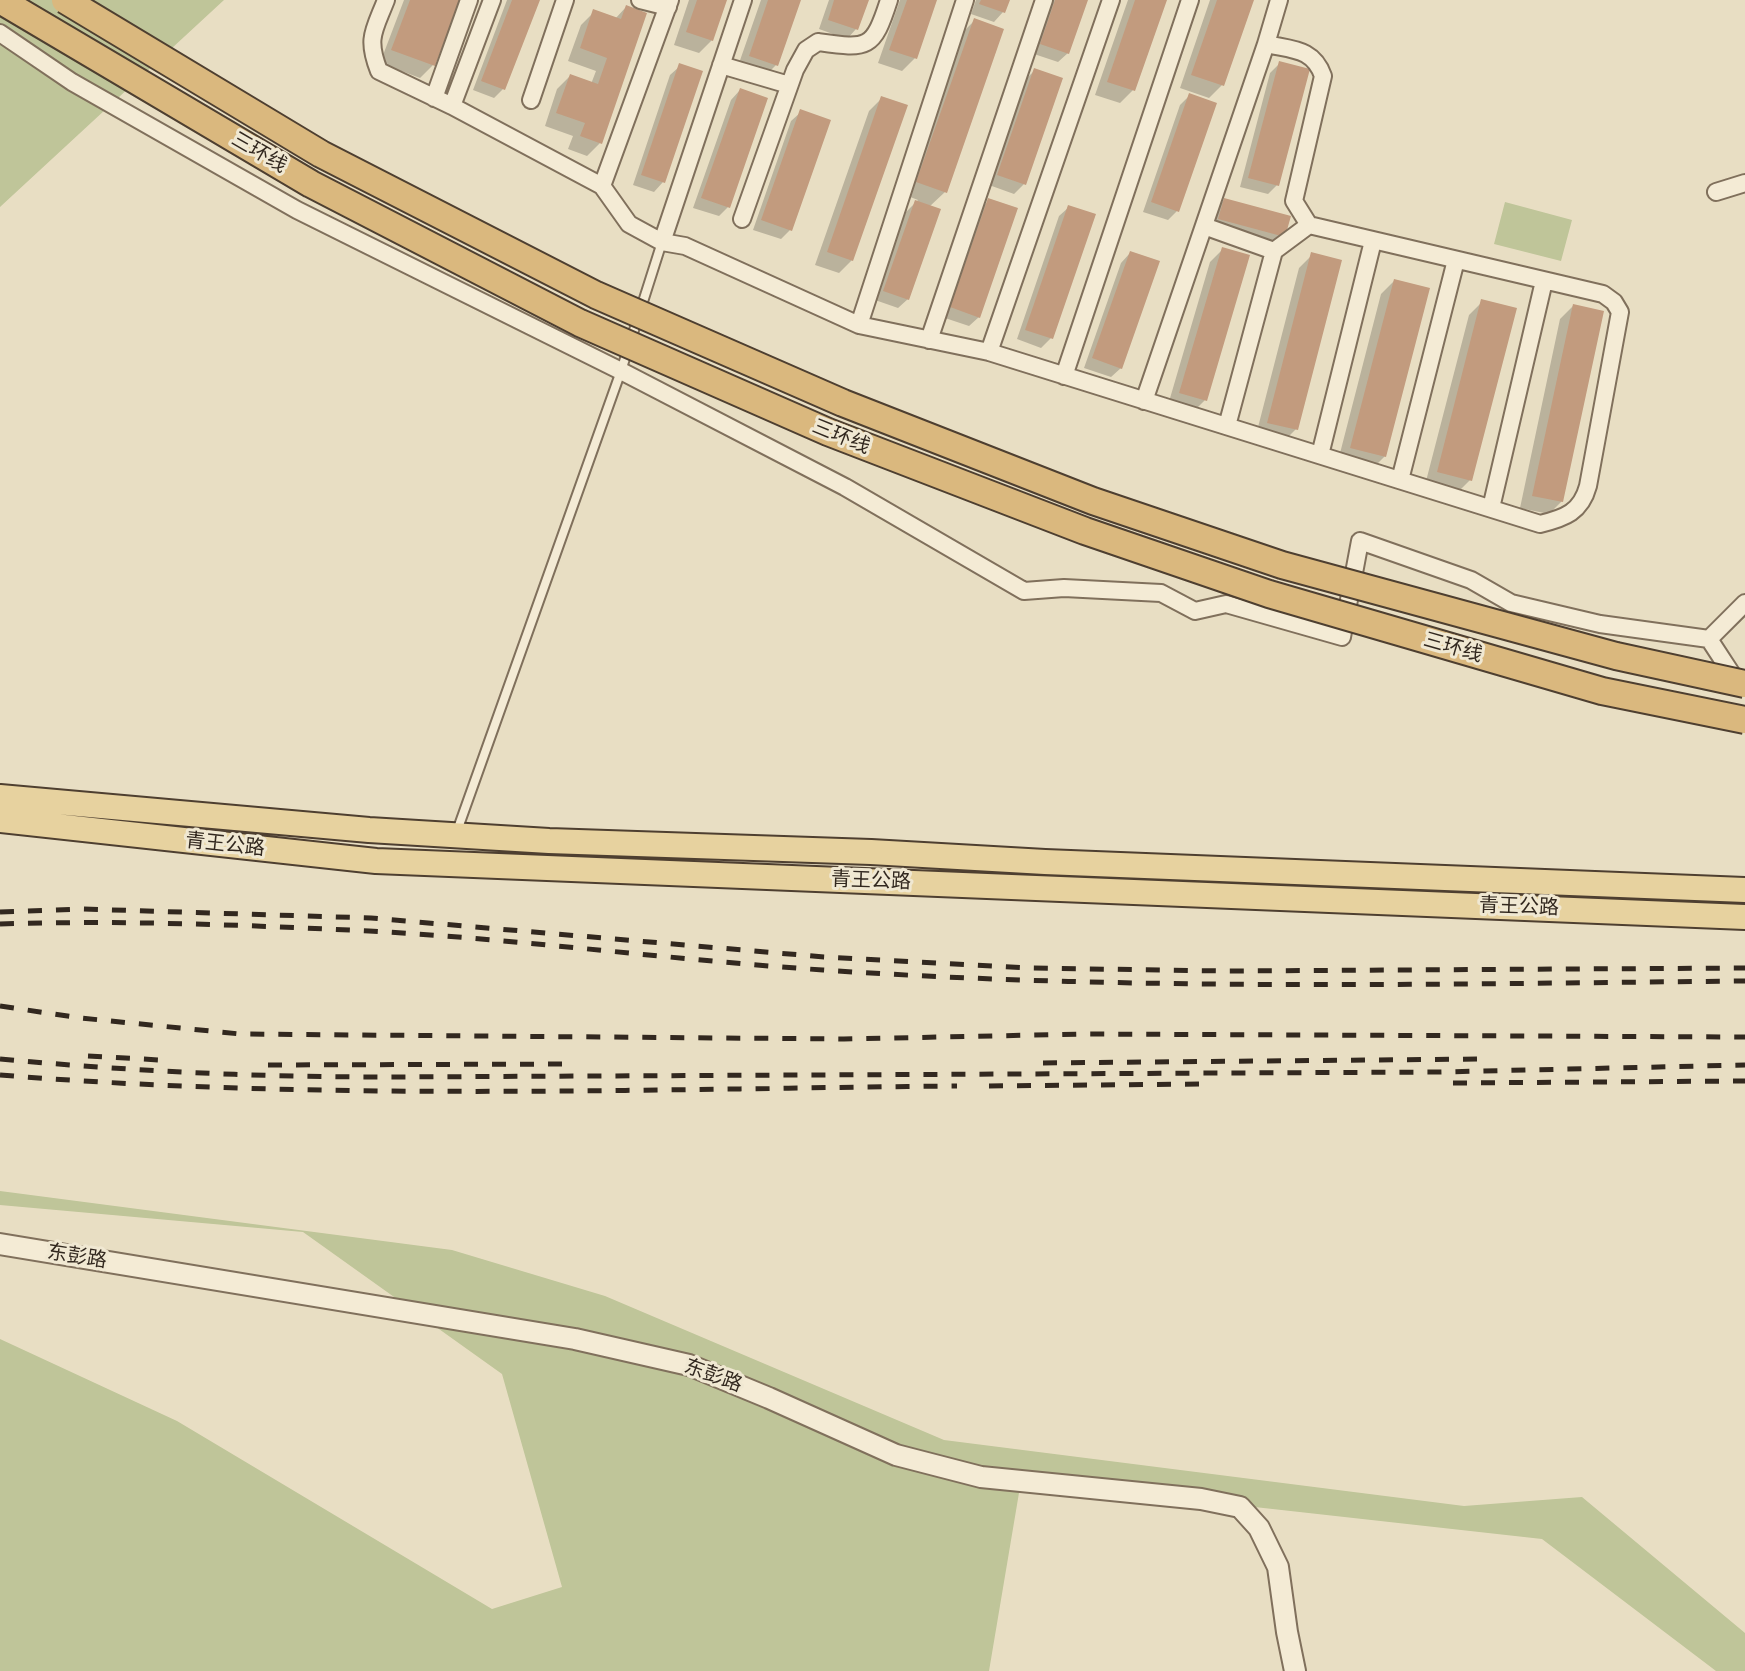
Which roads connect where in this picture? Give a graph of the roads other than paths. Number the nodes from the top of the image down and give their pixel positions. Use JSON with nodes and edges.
{"nodes":[{"id":1,"x":0,"y":0,"type":"edge"},
{"id":2,"x":65,"y":0,"type":"edge"},
{"id":3,"x":386,"y":0,"type":"edge"},
{"id":4,"x":469,"y":0,"type":"edge"},
{"id":5,"x":492,"y":0,"type":"edge"},
{"id":6,"x":565,"y":0,"type":"edge"},
{"id":7,"x":640,"y":0,"type":"edge"},
{"id":8,"x":743,"y":0,"type":"edge"},
{"id":9,"x":889,"y":0,"type":"edge"},
{"id":10,"x":965,"y":0,"type":"edge"},
{"id":11,"x":1044,"y":0,"type":"edge"},
{"id":12,"x":1111,"y":0,"type":"edge"},
{"id":13,"x":1190,"y":0,"type":"edge"},
{"id":14,"x":1279,"y":0,"type":"edge"},
{"id":15,"x":669,"y":4,"type":"edge"},
{"id":16,"x":0,"y":33,"type":"edge"},
{"id":17,"x":1266,"y":44,"type":"junction"},
{"id":18,"x":721,"y":65,"type":"junction"},
{"id":19,"x":789,"y":85,"type":"junction"},
{"id":20,"x":434,"y":98,"type":"junction"},
{"id":21,"x":531,"y":100,"type":"dead end"},
{"id":22,"x":452,"y":106,"type":"junction"},
{"id":23,"x":1745,"y":183,"type":"edge"},
{"id":24,"x":602,"y":186,"type":"junction"},
{"id":25,"x":1716,"y":192,"type":"dead end"},
{"id":26,"x":742,"y":219,"type":"dead end"},
{"id":27,"x":1309,"y":225,"type":"junction"},
{"id":28,"x":1204,"y":226,"type":"junction"},
{"id":29,"x":1373,"y":241,"type":"junction"},
{"id":30,"x":662,"y":242,"type":"junction"},
{"id":31,"x":1274,"y":251,"type":"junction"},
{"id":32,"x":1456,"y":260,"type":"junction"},
{"id":33,"x":1544,"y":281,"type":"junction"},
{"id":34,"x":859,"y":325,"type":"junction"},
{"id":35,"x":929,"y":340,"type":"junction"},
{"id":36,"x":989,"y":352,"type":"junction"},
{"id":37,"x":621,"y":371,"type":"junction"},
{"id":38,"x":1064,"y":376,"type":"junction"},
{"id":39,"x":1144,"y":401,"type":"junction"},
{"id":40,"x":1227,"y":426,"type":"junction"},
{"id":41,"x":1320,"y":455,"type":"junction"},
{"id":42,"x":1400,"y":480,"type":"junction"},
{"id":43,"x":1491,"y":508,"type":"junction"},
{"id":44,"x":1745,"y":603,"type":"edge"},
{"id":45,"x":1709,"y":639,"type":"junction"},
{"id":46,"x":1745,"y":684,"type":"edge"},
{"id":47,"x":1745,"y":693,"type":"edge"},
{"id":48,"x":1745,"y":720,"type":"edge"},
{"id":49,"x":0,"y":797,"type":"edge"},
{"id":50,"x":0,"y":820,"type":"edge"},
{"id":51,"x":456,"y":836,"type":"junction"},
{"id":52,"x":1745,"y":890,"type":"edge"},
{"id":53,"x":1745,"y":917,"type":"edge"},
{"id":54,"x":0,"y":1244,"type":"edge"},
{"id":55,"x":1295,"y":1671,"type":"edge"}],
"edges":[{"from":1,"to":48,"type":"highway","name":"三环线","bridge":true},
{"from":2,"to":46,"type":"highway","name":"三环线","bridge":true},
{"from":3,"to":20,"type":"street"},
{"from":4,"to":20,"type":"street"},
{"from":5,"to":22,"type":"street"},
{"from":6,"to":21,"type":"street"},
{"from":7,"to":15,"type":"street"},
{"from":8,"to":18,"type":"street"},
{"from":9,"to":19,"type":"street"},
{"from":10,"to":34,"type":"street"},
{"from":11,"to":35,"type":"street"},
{"from":12,"to":36,"type":"street"},
{"from":13,"to":38,"type":"street"},
{"from":14,"to":17,"type":"street"},
{"from":15,"to":24,"type":"street"},
{"from":16,"to":37,"type":"street"},
{"from":17,"to":27,"type":"street"},
{"from":17,"to":28,"type":"street"},
{"from":18,"to":19,"type":"street"},
{"from":18,"to":30,"type":"street"},
{"from":19,"to":26,"type":"street"},
{"from":20,"to":22,"type":"street"},
{"from":22,"to":24,"type":"street"},
{"from":23,"to":25,"type":"street"},
{"from":24,"to":30,"type":"street"},
{"from":27,"to":29,"type":"street"},
{"from":27,"to":31,"type":"street"},
{"from":28,"to":31,"type":"street"},
{"from":28,"to":39,"type":"street"},
{"from":29,"to":32,"type":"street"},
{"from":29,"to":41,"type":"street"},
{"from":30,"to":34,"type":"street"},
{"from":30,"to":37,"type":"lane"},
{"from":31,"to":40,"type":"street"},
{"from":32,"to":33,"type":"street"},
{"from":32,"to":42,"type":"street"},
{"from":33,"to":43,"type":"street"},
{"from":33,"to":43,"type":"street"},
{"from":34,"to":35,"type":"street"},
{"from":35,"to":36,"type":"street"},
{"from":36,"to":38,"type":"street"},
{"from":37,"to":45,"type":"street"},
{"from":37,"to":51,"type":"lane"},
{"from":38,"to":39,"type":"street"},
{"from":39,"to":40,"type":"street"},
{"from":40,"to":41,"type":"street"},
{"from":41,"to":42,"type":"street"},
{"from":42,"to":43,"type":"street"},
{"from":44,"to":45,"type":"street"},
{"from":45,"to":47,"type":"street"},
{"from":49,"to":51,"type":"main road","name":"青王公路"},
{"from":50,"to":53,"type":"main road","name":"青王公路"},
{"from":51,"to":52,"type":"main road","name":"青王公路"},
{"from":54,"to":55,"type":"street","name":"东彭路"}]}
